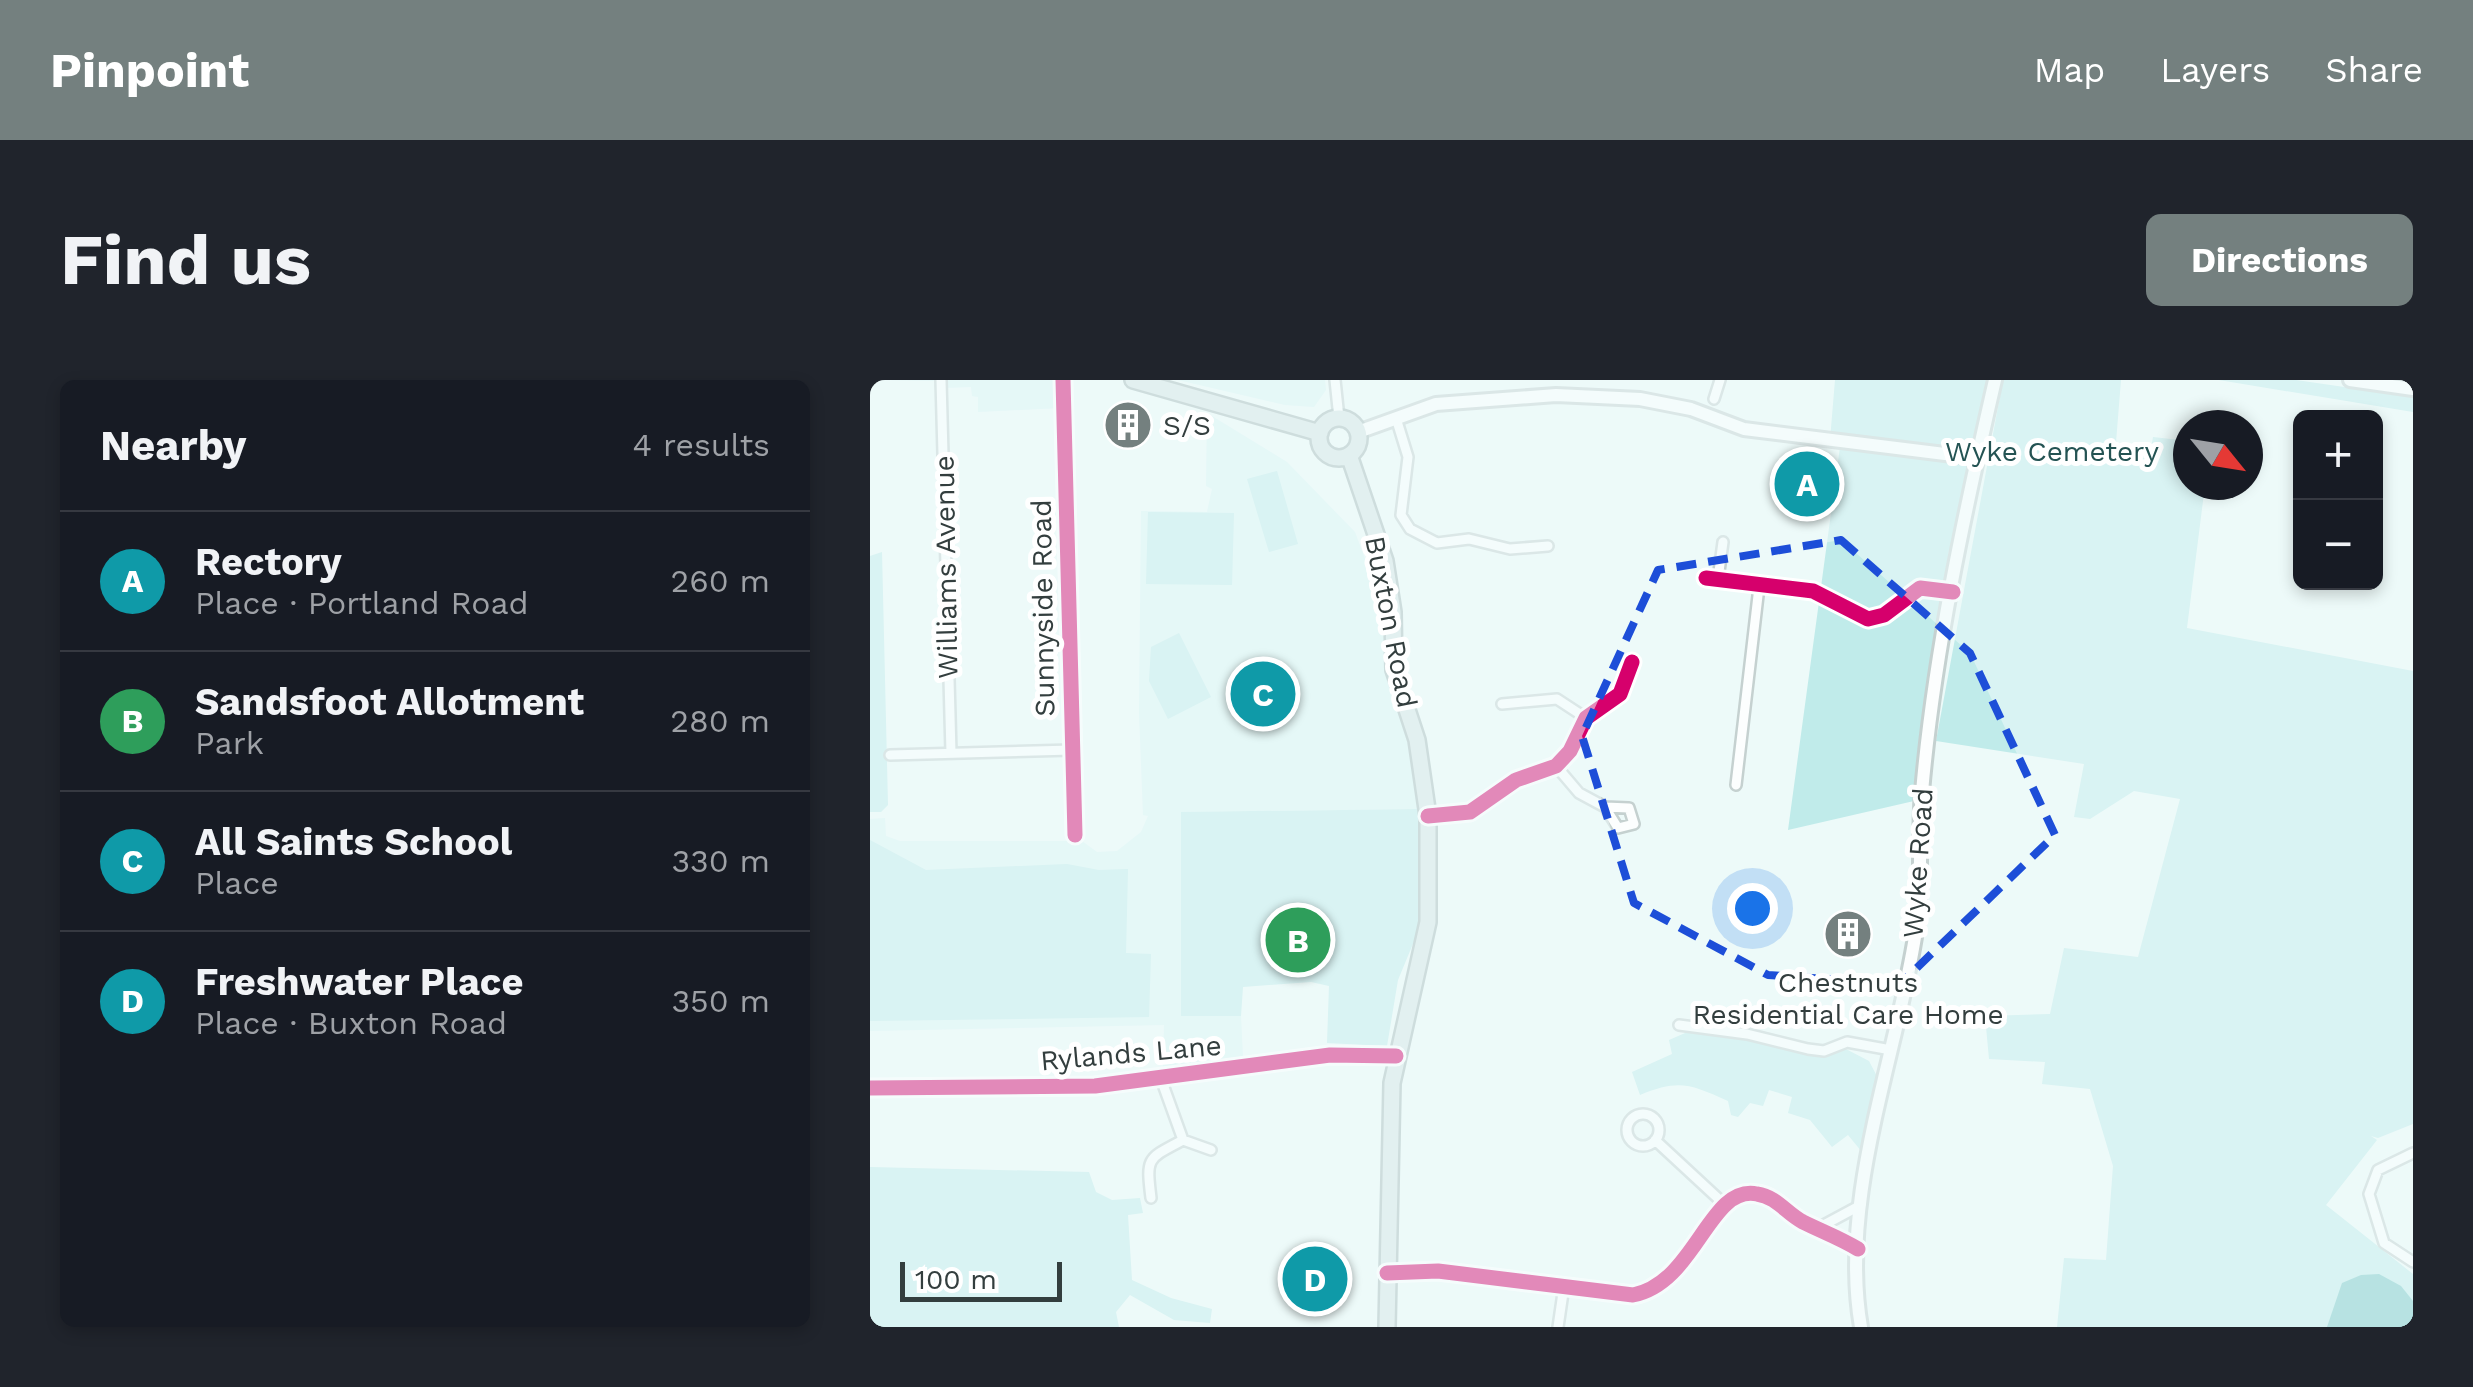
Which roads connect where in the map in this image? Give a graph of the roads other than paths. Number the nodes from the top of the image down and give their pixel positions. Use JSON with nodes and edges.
{"nodes":[{"id":1,"x":941,"y":380,"type":"edge"},
{"id":2,"x":1063,"y":380,"type":"edge"},
{"id":3,"x":1133,"y":380,"type":"edge"},
{"id":4,"x":1335,"y":380,"type":"edge"},
{"id":5,"x":1720,"y":380,"type":"edge"},
{"id":6,"x":1995,"y":380,"type":"edge"},
{"id":7,"x":2350,"y":380,"type":"edge"},
{"id":8,"x":2413,"y":389,"type":"edge"},
{"id":9,"x":1714,"y":399,"type":"dead end"},
{"id":10,"x":1339,"y":418,"type":"junction"},
{"id":11,"x":1396,"y":418,"type":"junction"},
{"id":12,"x":1358,"y":432,"type":"junction"},
{"id":13,"x":1320,"y":433,"type":"junction"},
{"id":14,"x":1348,"y":455,"type":"junction"},
{"id":15,"x":1977,"y":458,"type":"junction"},
{"id":16,"x":1723,"y":542,"type":"dead end"},
{"id":17,"x":1548,"y":546,"type":"dead end"},
{"id":18,"x":1706,"y":578,"type":"dead end"},
{"id":19,"x":1718,"y":579,"type":"junction"},
{"id":20,"x":1759,"y":587,"type":"junction"},
{"id":21,"x":1953,"y":592,"type":"junction"},
{"id":22,"x":1632,"y":662,"type":"dead end"},
{"id":23,"x":1502,"y":704,"type":"dead end"},
{"id":24,"x":1586,"y":718,"type":"junction"},
{"id":25,"x":1072,"y":750,"type":"junction"},
{"id":26,"x":950,"y":753,"type":"junction"},
{"id":27,"x":890,"y":754,"type":"dead end"},
{"id":28,"x":1556,"y":766,"type":"junction"},
{"id":29,"x":1736,"y":785,"type":"dead end"},
{"id":30,"x":1605,"y":808,"type":"dead end"},
{"id":31,"x":1428,"y":816,"type":"junction"},
{"id":32,"x":1074,"y":834,"type":"dead end"},
{"id":33,"x":1679,"y":1025,"type":"dead end"},
{"id":34,"x":1891,"y":1050,"type":"junction"},
{"id":35,"x":1396,"y":1056,"type":"junction"},
{"id":36,"x":1161,"y":1079,"type":"junction"},
{"id":37,"x":870,"y":1088,"type":"edge"},
{"id":38,"x":1183,"y":1140,"type":"junction"},
{"id":39,"x":1655,"y":1140,"type":"dead end"},
{"id":40,"x":1211,"y":1150,"type":"dead end"},
{"id":41,"x":2413,"y":1153,"type":"edge"},
{"id":42,"x":1151,"y":1198,"type":"dead end"},
{"id":43,"x":1724,"y":1203,"type":"junction"},
{"id":44,"x":1863,"y":1203,"type":"junction"},
{"id":45,"x":1820,"y":1227,"type":"junction"},
{"id":46,"x":1858,"y":1249,"type":"junction"},
{"id":47,"x":2413,"y":1262,"type":"edge"},
{"id":48,"x":1387,"y":1273,"type":"junction"},
{"id":49,"x":1564,"y":1286,"type":"junction"},
{"id":50,"x":1386,"y":1327,"type":"edge"},
{"id":51,"x":1558,"y":1327,"type":"edge"},
{"id":52,"x":1862,"y":1327,"type":"edge"}],
"edges":[{"from":1,"to":26,"type":"street","name":"Williams Avenue"},
{"from":2,"to":25,"type":"street","name":"Sunnyside Road"},
{"from":3,"to":13,"type":"highway"},
{"from":4,"to":10,"type":"street"},
{"from":5,"to":9,"type":"street"},
{"from":6,"to":15,"type":"main road","name":"Wyke Road"},
{"from":7,"to":8,"type":"main road"},
{"from":10,"to":12,"type":"highway"},
{"from":10,"to":13,"type":"highway"},
{"from":11,"to":12,"type":"main road"},
{"from":11,"to":15,"type":"main road"},
{"from":11,"to":17,"type":"street"},
{"from":12,"to":14,"type":"highway"},
{"from":13,"to":14,"type":"highway"},
{"from":14,"to":31,"type":"highway","name":"Buxton Road"},
{"from":15,"to":21,"type":"main road","name":"Wyke Road"},
{"from":16,"to":19,"type":"street"},
{"from":18,"to":19,"type":"street"},
{"from":19,"to":20,"type":"street"},
{"from":20,"to":21,"type":"street"},
{"from":20,"to":29,"type":"street"},
{"from":21,"to":34,"type":"main road","name":"Wyke Road"},
{"from":22,"to":24,"type":"street"},
{"from":23,"to":24,"type":"street"},
{"from":24,"to":28,"type":"street"},
{"from":25,"to":26,"type":"street"},
{"from":25,"to":32,"type":"street","name":"Sunnyside Road"},
{"from":26,"to":27,"type":"street"},
{"from":28,"to":30,"type":"street"},
{"from":28,"to":31,"type":"street"},
{"from":31,"to":35,"type":"highway","name":"Buxton Road"},
{"from":33,"to":34,"type":"street"},
{"from":34,"to":44,"type":"main road","name":"Wyke Road"},
{"from":35,"to":36,"type":"street","name":"Rylands Lane"},
{"from":35,"to":48,"type":"highway","name":"Buxton Road"},
{"from":36,"to":37,"type":"street","name":"Rylands Lane"},
{"from":36,"to":38,"type":"street"},
{"from":38,"to":40,"type":"street"},
{"from":38,"to":42,"type":"street"},
{"from":39,"to":43,"type":"street"},
{"from":41,"to":47,"type":"street"},
{"from":43,"to":45,"type":"street"},
{"from":43,"to":49,"type":"street"},
{"from":44,"to":45,"type":"street"},
{"from":44,"to":46,"type":"main road","name":"Wyke Road"},
{"from":45,"to":46,"type":"street"},
{"from":46,"to":52,"type":"main road","name":"Wyke Road"},
{"from":48,"to":49,"type":"street"},
{"from":48,"to":50,"type":"highway","name":"Buxton Road"},
{"from":49,"to":51,"type":"street"}]}
